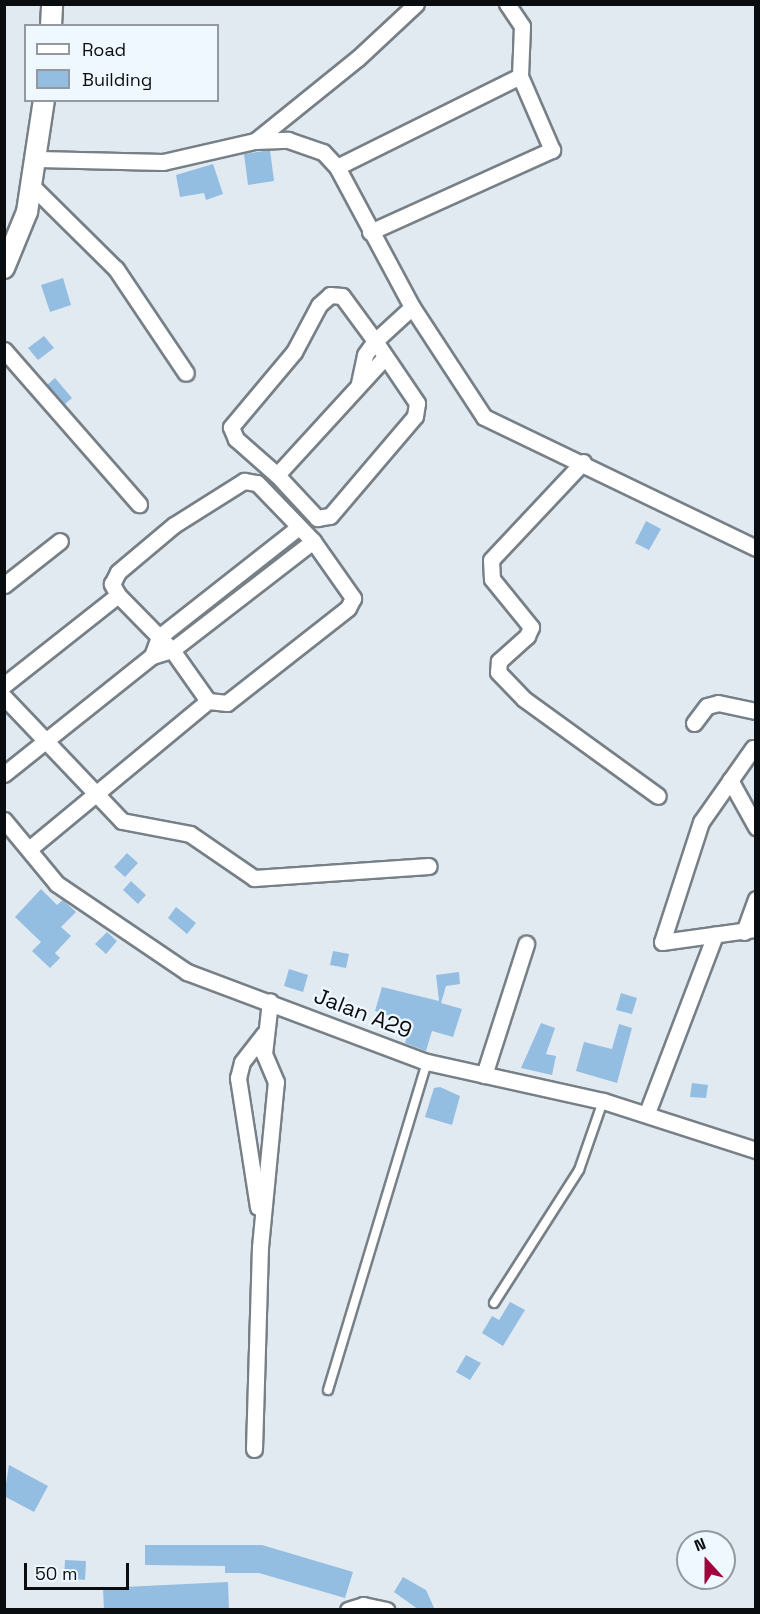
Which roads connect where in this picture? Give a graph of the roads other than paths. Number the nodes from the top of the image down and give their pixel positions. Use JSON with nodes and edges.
{"nodes":[{"id":1,"x":52,"y":4,"type":"edge"},
{"id":2,"x":416,"y":4,"type":"edge"},
{"id":3,"x":507,"y":4,"type":"edge"},
{"id":4,"x":51,"y":24,"type":"edge"},
{"id":5,"x":520,"y":76,"type":"junction"},
{"id":6,"x":44,"y":102,"type":"edge"},
{"id":7,"x":255,"y":141,"type":"junction"},
{"id":8,"x":38,"y":159,"type":"junction"},
{"id":9,"x":337,"y":167,"type":"junction"},
{"id":10,"x":32,"y":186,"type":"junction"},
{"id":11,"x":370,"y":232,"type":"junction"},
{"id":12,"x":4,"y":268,"type":"edge"},
{"id":13,"x":412,"y":306,"type":"junction"},
{"id":14,"x":375,"y":341,"type":"junction"},
{"id":15,"x":4,"y":350,"type":"edge"},
{"id":16,"x":385,"y":357,"type":"junction"},
{"id":17,"x":186,"y":373,"type":"dead end"},
{"id":18,"x":359,"y":384,"type":"junction"},
{"id":19,"x":583,"y":462,"type":"junction"},
{"id":20,"x":277,"y":475,"type":"junction"},
{"id":21,"x":139,"y":504,"type":"dead end"},
{"id":22,"x":299,"y":527,"type":"junction"},
{"id":23,"x":60,"y":541,"type":"dead end"},
{"id":24,"x":313,"y":541,"type":"junction"},
{"id":25,"x":756,"y":548,"type":"edge"},
{"id":26,"x":4,"y":585,"type":"edge"},
{"id":27,"x":118,"y":595,"type":"junction"},
{"id":28,"x":159,"y":637,"type":"junction"},
{"id":29,"x":172,"y":650,"type":"junction"},
{"id":30,"x":152,"y":656,"type":"junction"},
{"id":31,"x":4,"y":685,"type":"edge"},
{"id":32,"x":4,"y":697,"type":"edge"},
{"id":33,"x":208,"y":701,"type":"junction"},
{"id":34,"x":756,"y":711,"type":"edge"},
{"id":35,"x":694,"y":723,"type":"dead end"},
{"id":36,"x":47,"y":742,"type":"junction"},
{"id":37,"x":753,"y":748,"type":"dead end"},
{"id":38,"x":4,"y":774,"type":"edge"},
{"id":39,"x":730,"y":780,"type":"junction"},
{"id":40,"x":94,"y":796,"type":"junction"},
{"id":41,"x":658,"y":796,"type":"dead end"},
{"id":42,"x":4,"y":820,"type":"edge"},
{"id":43,"x":756,"y":827,"type":"edge"},
{"id":44,"x":29,"y":849,"type":"junction"},
{"id":45,"x":429,"y":866,"type":"dead end"},
{"id":46,"x":756,"y":899,"type":"edge"},
{"id":47,"x":750,"y":930,"type":"edge"},
{"id":48,"x":715,"y":935,"type":"junction"},
{"id":49,"x":526,"y":944,"type":"dead end"},
{"id":50,"x":270,"y":1001,"type":"junction"},
{"id":51,"x":264,"y":1034,"type":"junction"},
{"id":52,"x":427,"y":1062,"type":"junction"},
{"id":53,"x":484,"y":1075,"type":"junction"},
{"id":54,"x":603,"y":1101,"type":"junction"},
{"id":55,"x":647,"y":1113,"type":"junction"},
{"id":56,"x":756,"y":1150,"type":"edge"},
{"id":57,"x":262,"y":1227,"type":"junction"},
{"id":58,"x":494,"y":1303,"type":"dead end"},
{"id":59,"x":328,"y":1390,"type":"dead end"},
{"id":60,"x":254,"y":1449,"type":"dead end"},
{"id":61,"x":348,"y":1610,"type":"edge"},
{"id":62,"x":386,"y":1610,"type":"edge"}],
"edges":[{"from":1,"to":4,"type":"street"},
{"from":2,"to":7,"type":"street"},
{"from":3,"to":5,"type":"street"},
{"from":5,"to":9,"type":"street"},
{"from":5,"to":11,"type":"street"},
{"from":6,"to":8,"type":"street"},
{"from":7,"to":8,"type":"street"},
{"from":7,"to":9,"type":"street"},
{"from":8,"to":10,"type":"street"},
{"from":9,"to":11,"type":"street"},
{"from":10,"to":12,"type":"street"},
{"from":10,"to":17,"type":"street"},
{"from":11,"to":13,"type":"street"},
{"from":13,"to":14,"type":"street"},
{"from":13,"to":19,"type":"street"},
{"from":14,"to":16,"type":"street"},
{"from":14,"to":18,"type":"street"},
{"from":14,"to":20,"type":"street"},
{"from":15,"to":21,"type":"street"},
{"from":16,"to":18,"type":"street"},
{"from":16,"to":20,"type":"street"},
{"from":18,"to":20,"type":"street"},
{"from":19,"to":25,"type":"street"},
{"from":19,"to":41,"type":"street"},
{"from":22,"to":24,"type":"street"},
{"from":22,"to":27,"type":"street"},
{"from":22,"to":28,"type":"street"},
{"from":23,"to":26,"type":"street"},
{"from":24,"to":29,"type":"street"},
{"from":24,"to":33,"type":"street"},
{"from":27,"to":28,"type":"street"},
{"from":27,"to":31,"type":"street"},
{"from":28,"to":29,"type":"street"},
{"from":28,"to":30,"type":"street"},
{"from":29,"to":30,"type":"street"},
{"from":29,"to":33,"type":"street"},
{"from":30,"to":36,"type":"street"},
{"from":32,"to":36,"type":"street"},
{"from":33,"to":40,"type":"street"},
{"from":34,"to":35,"type":"street"},
{"from":36,"to":38,"type":"street"},
{"from":36,"to":40,"type":"street"},
{"from":37,"to":39,"type":"street"},
{"from":39,"to":43,"type":"street"},
{"from":39,"to":48,"type":"street"},
{"from":40,"to":44,"type":"street"},
{"from":40,"to":45,"type":"street"},
{"from":42,"to":44,"type":"street","name":"Jalan A29"},
{"from":44,"to":50,"type":"street","name":"Jalan A29"},
{"from":46,"to":47,"type":"street"},
{"from":47,"to":48,"type":"street"},
{"from":48,"to":55,"type":"street"},
{"from":49,"to":53,"type":"street"},
{"from":50,"to":51,"type":"street"},
{"from":50,"to":52,"type":"street","name":"Jalan A29"},
{"from":51,"to":57,"type":"street"},
{"from":51,"to":57,"type":"street"},
{"from":52,"to":53,"type":"street","name":"Jalan A29"},
{"from":52,"to":59,"type":"lane"},
{"from":53,"to":54,"type":"street","name":"Jalan A29"},
{"from":54,"to":55,"type":"street","name":"Jalan A29"},
{"from":54,"to":58,"type":"lane"},
{"from":55,"to":56,"type":"street","name":"Jalan A29"},
{"from":57,"to":60,"type":"street"},
{"from":61,"to":62,"type":"street"}]}
